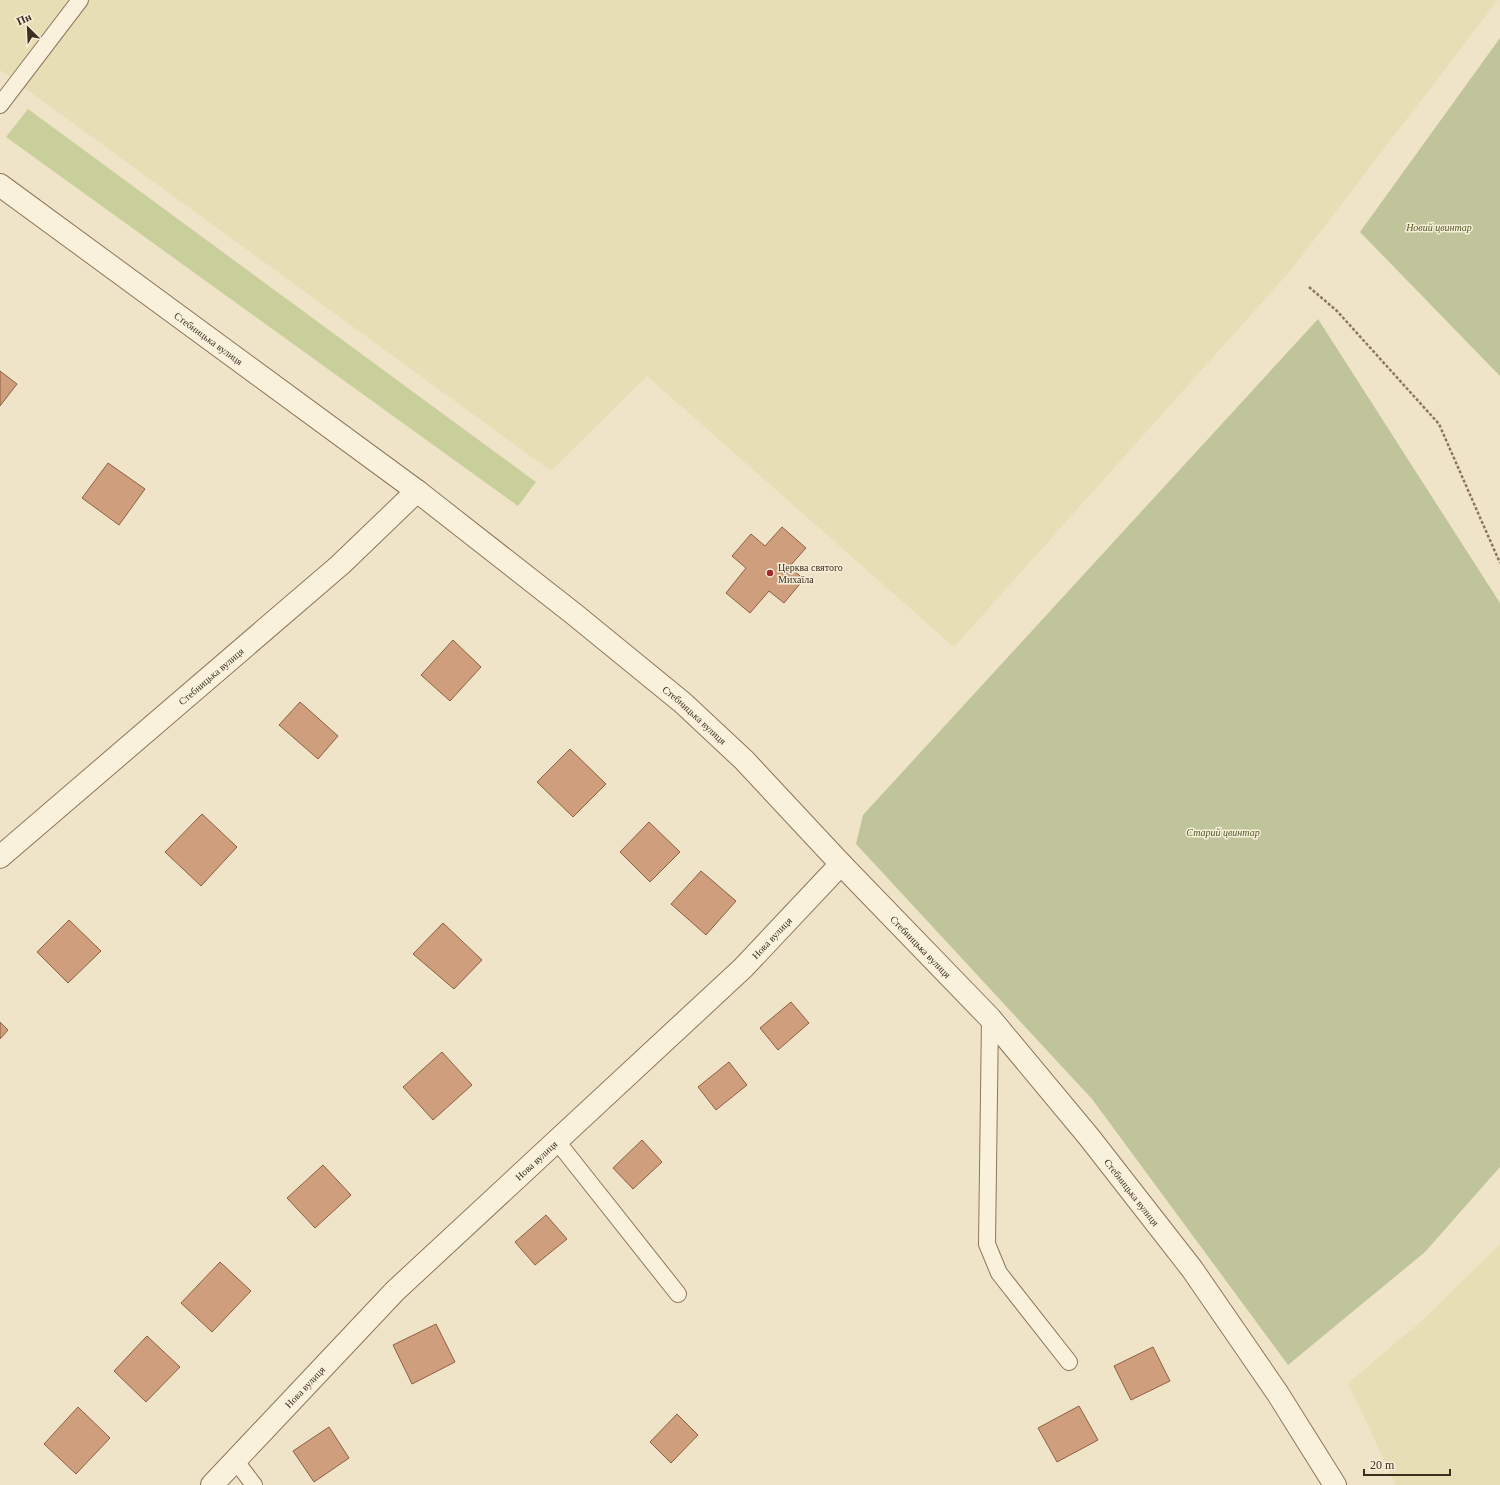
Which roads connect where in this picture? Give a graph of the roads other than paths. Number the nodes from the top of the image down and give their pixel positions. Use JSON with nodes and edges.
{"nodes":[{"id":1,"x":80,"y":0,"type":"edge"},
{"id":2,"x":0,"y":105,"type":"edge"},
{"id":3,"x":0,"y":185,"type":"edge"},
{"id":4,"x":417,"y":491,"type":"junction"},
{"id":5,"x":0,"y":857,"type":"edge"},
{"id":6,"x":841,"y":864,"type":"junction"},
{"id":7,"x":990,"y":1018,"type":"junction"},
{"id":8,"x":556,"y":1140,"type":"junction"},
{"id":9,"x":678,"y":1294,"type":"dead end"},
{"id":10,"x":1069,"y":1362,"type":"dead end"},
{"id":11,"x":235,"y":1460,"type":"junction"},
{"id":12,"x":212,"y":1485,"type":"edge"},
{"id":13,"x":254,"y":1485,"type":"edge"},
{"id":14,"x":1335,"y":1485,"type":"edge"}],
"edges":[{"from":1,"to":2,"type":"lane"},
{"from":3,"to":4,"type":"street","name":"Стебницька вулиця"},
{"from":4,"to":5,"type":"street","name":"Стебницька вулиця"},
{"from":4,"to":6,"type":"street","name":"Стебницька вулиця"},
{"from":6,"to":7,"type":"street","name":"Стебницька вулиця"},
{"from":6,"to":8,"type":"street","name":"Нова вулиця"},
{"from":7,"to":10,"type":"lane"},
{"from":7,"to":14,"type":"street","name":"Стебницька вулиця"},
{"from":8,"to":9,"type":"lane"},
{"from":8,"to":11,"type":"street","name":"Нова вулиця"},
{"from":11,"to":12,"type":"street","name":"Нова вулиця"},
{"from":11,"to":13,"type":"lane"}]}
